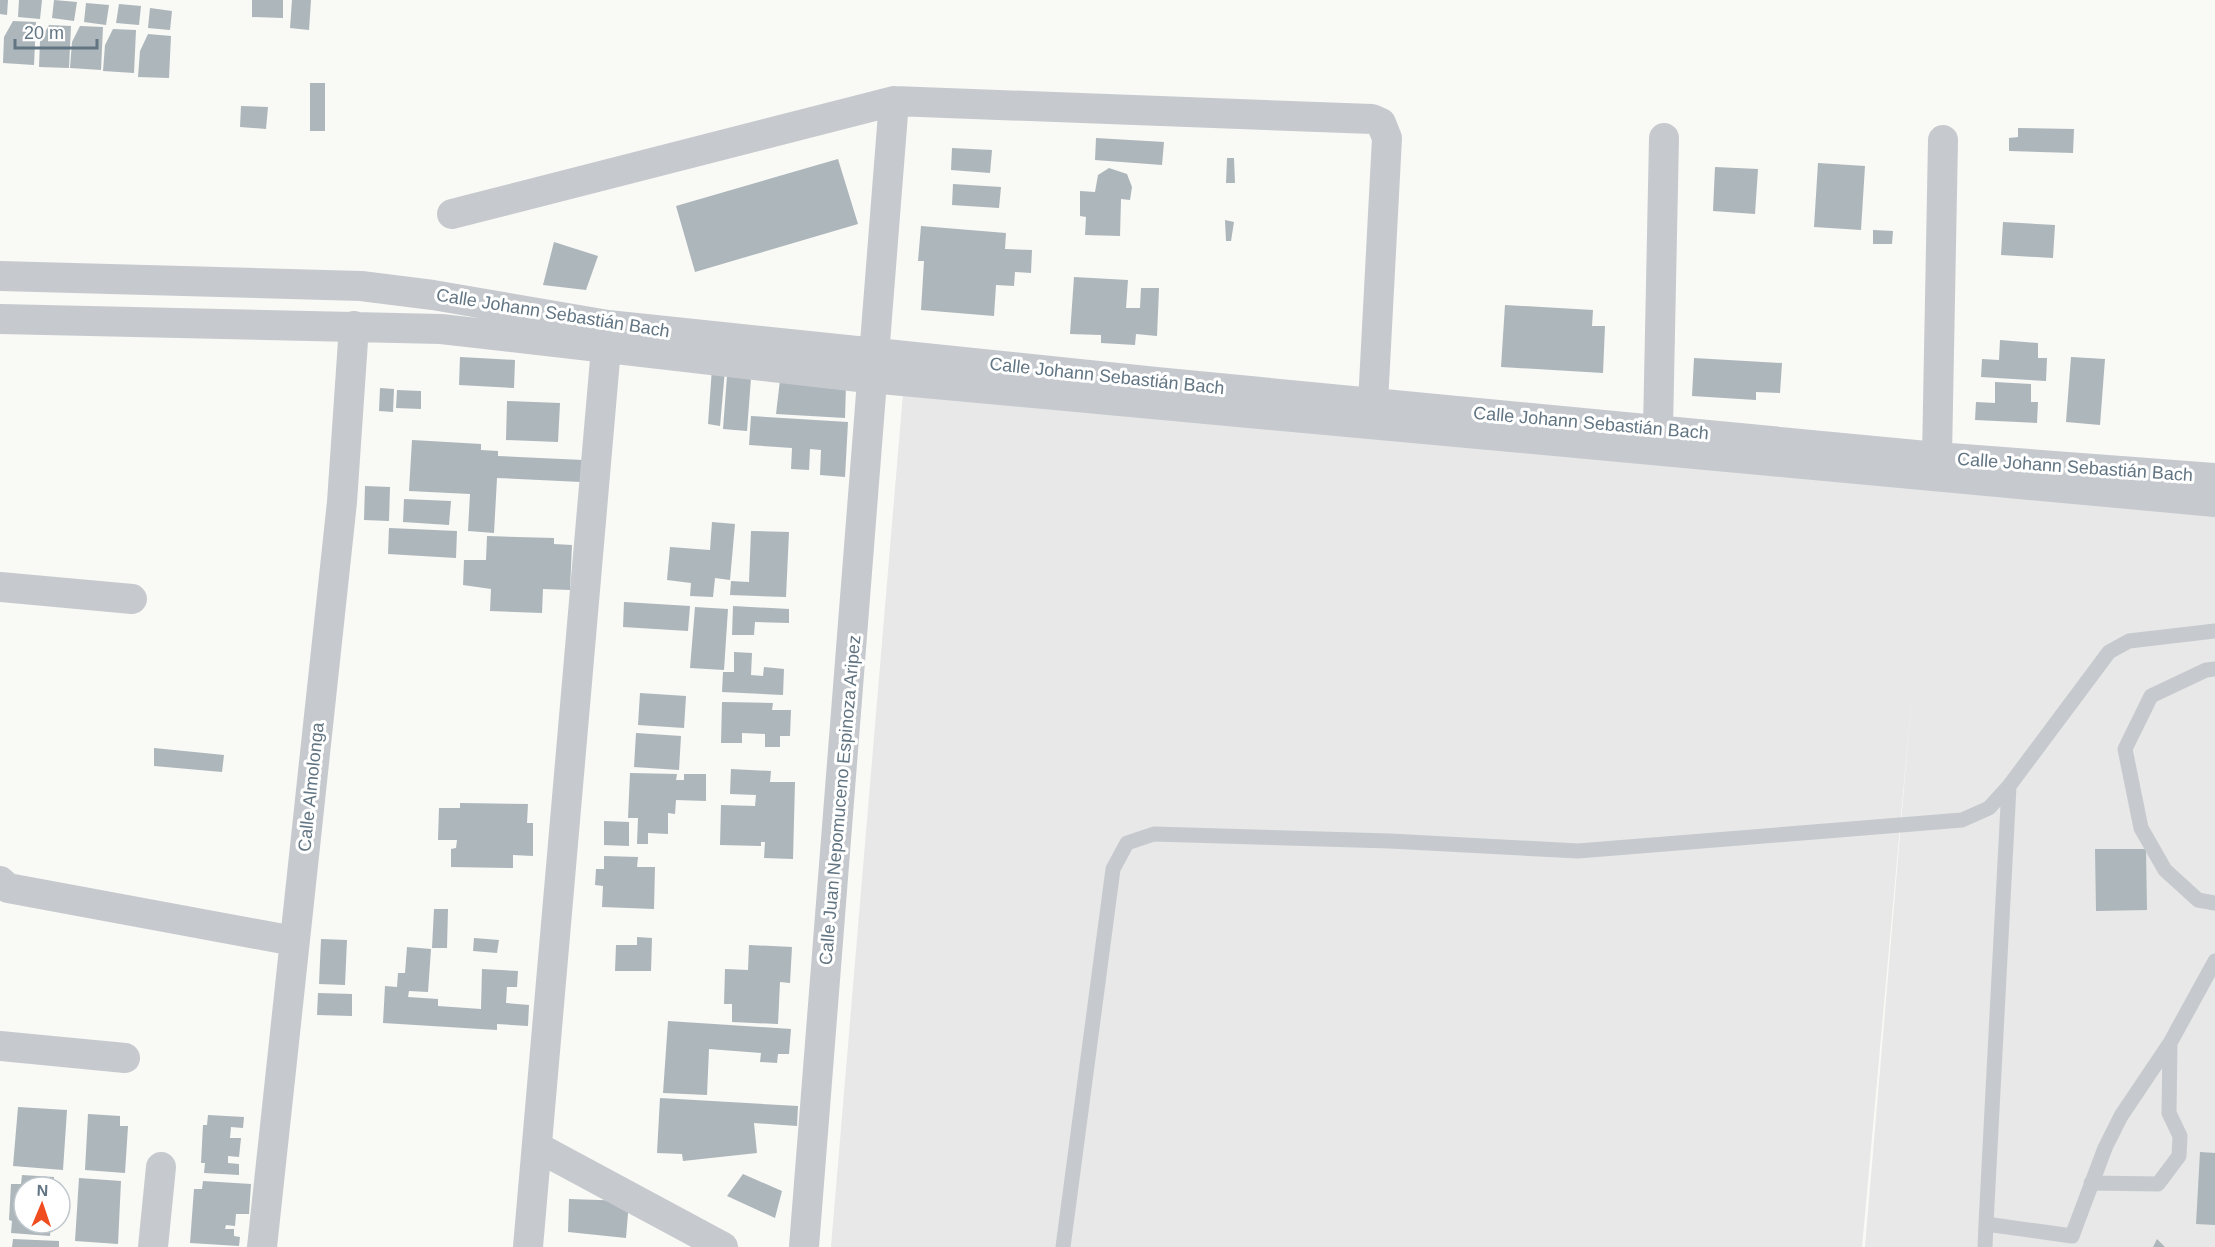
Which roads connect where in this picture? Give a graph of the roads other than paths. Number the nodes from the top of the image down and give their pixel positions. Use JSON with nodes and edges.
{"nodes":[{"id":1,"x":894,"y":101,"type":"junction"},
{"id":2,"x":1664,"y":138,"type":"dead end"},
{"id":3,"x":1942,"y":140,"type":"dead end"},
{"id":4,"x":452,"y":214,"type":"dead end"},
{"id":5,"x":0,"y":276,"type":"edge"},
{"id":6,"x":0,"y":319,"type":"edge"},
{"id":7,"x":354,"y":327,"type":"junction"},
{"id":8,"x":606,"y":348,"type":"junction"},
{"id":9,"x":875,"y":366,"type":"junction"},
{"id":10,"x":1374,"y":403,"type":"junction"},
{"id":11,"x":1658,"y":429,"type":"junction"},
{"id":12,"x":1937,"y":457,"type":"junction"},
{"id":13,"x":2215,"y":478,"type":"edge"},
{"id":14,"x":2215,"y":502,"type":"edge"},
{"id":15,"x":0,"y":587,"type":"edge"},
{"id":16,"x":132,"y":599,"type":"dead end"},
{"id":17,"x":2215,"y":631,"type":"edge"},
{"id":18,"x":2215,"y":669,"type":"edge"},
{"id":19,"x":2009,"y":786,"type":"junction"},
{"id":20,"x":0,"y":881,"type":"edge"},
{"id":21,"x":2215,"y":903,"type":"edge"},
{"id":22,"x":294,"y":941,"type":"junction"},
{"id":23,"x":2215,"y":961,"type":"edge"},
{"id":24,"x":2170,"y":1043,"type":"junction"},
{"id":25,"x":0,"y":1046,"type":"edge"},
{"id":26,"x":125,"y":1058,"type":"dead end"},
{"id":27,"x":538,"y":1148,"type":"junction"},
{"id":28,"x":161,"y":1167,"type":"dead end"},
{"id":29,"x":2091,"y":1183,"type":"junction"},
{"id":30,"x":1986,"y":1224,"type":"junction"},
{"id":31,"x":153,"y":1247,"type":"edge"},
{"id":32,"x":262,"y":1247,"type":"edge"},
{"id":33,"x":528,"y":1247,"type":"edge"},
{"id":34,"x":723,"y":1247,"type":"edge"},
{"id":35,"x":804,"y":1247,"type":"edge"},
{"id":36,"x":1063,"y":1247,"type":"edge"},
{"id":37,"x":1985,"y":1247,"type":"edge"}],
"edges":[{"from":1,"to":4,"type":"street"},
{"from":1,"to":9,"type":"street","name":"Calle Juan Nepomuceno Espinoza Aripez"},
{"from":1,"to":10,"type":"street"},
{"from":2,"to":11,"type":"street"},
{"from":3,"to":12,"type":"street"},
{"from":5,"to":9,"type":"street","name":"Calle Johann Sebastián Bach"},
{"from":6,"to":7,"type":"street","name":"Calle Johann Sebastián Bach"},
{"from":7,"to":8,"type":"street","name":"Calle Johann Sebastián Bach"},
{"from":7,"to":22,"type":"street","name":"Calle Almolonga"},
{"from":8,"to":9,"type":"street","name":"Calle Johann Sebastián Bach"},
{"from":8,"to":27,"type":"street"},
{"from":9,"to":10,"type":"street","name":"Calle Johann Sebastián Bach"},
{"from":9,"to":14,"type":"street","name":"Calle Johann Sebastián Bach"},
{"from":9,"to":35,"type":"street","name":"Calle Juan Nepomuceno Espinoza Aripez"},
{"from":10,"to":11,"type":"street","name":"Calle Johann Sebastián Bach"},
{"from":11,"to":12,"type":"street","name":"Calle Johann Sebastián Bach"},
{"from":12,"to":13,"type":"street","name":"Calle Johann Sebastián Bach"},
{"from":15,"to":16,"type":"street"},
{"from":17,"to":19,"type":"lane"},
{"from":18,"to":21,"type":"lane"},
{"from":19,"to":30,"type":"lane"},
{"from":19,"to":36,"type":"lane"},
{"from":20,"to":22,"type":"street"},
{"from":22,"to":32,"type":"street","name":"Calle Almolonga"},
{"from":23,"to":24,"type":"lane"},
{"from":24,"to":29,"type":"lane"},
{"from":24,"to":29,"type":"lane"},
{"from":25,"to":26,"type":"street"},
{"from":27,"to":33,"type":"street"},
{"from":27,"to":34,"type":"street"},
{"from":28,"to":31,"type":"street"},
{"from":29,"to":30,"type":"lane"},
{"from":30,"to":37,"type":"lane"}]}
